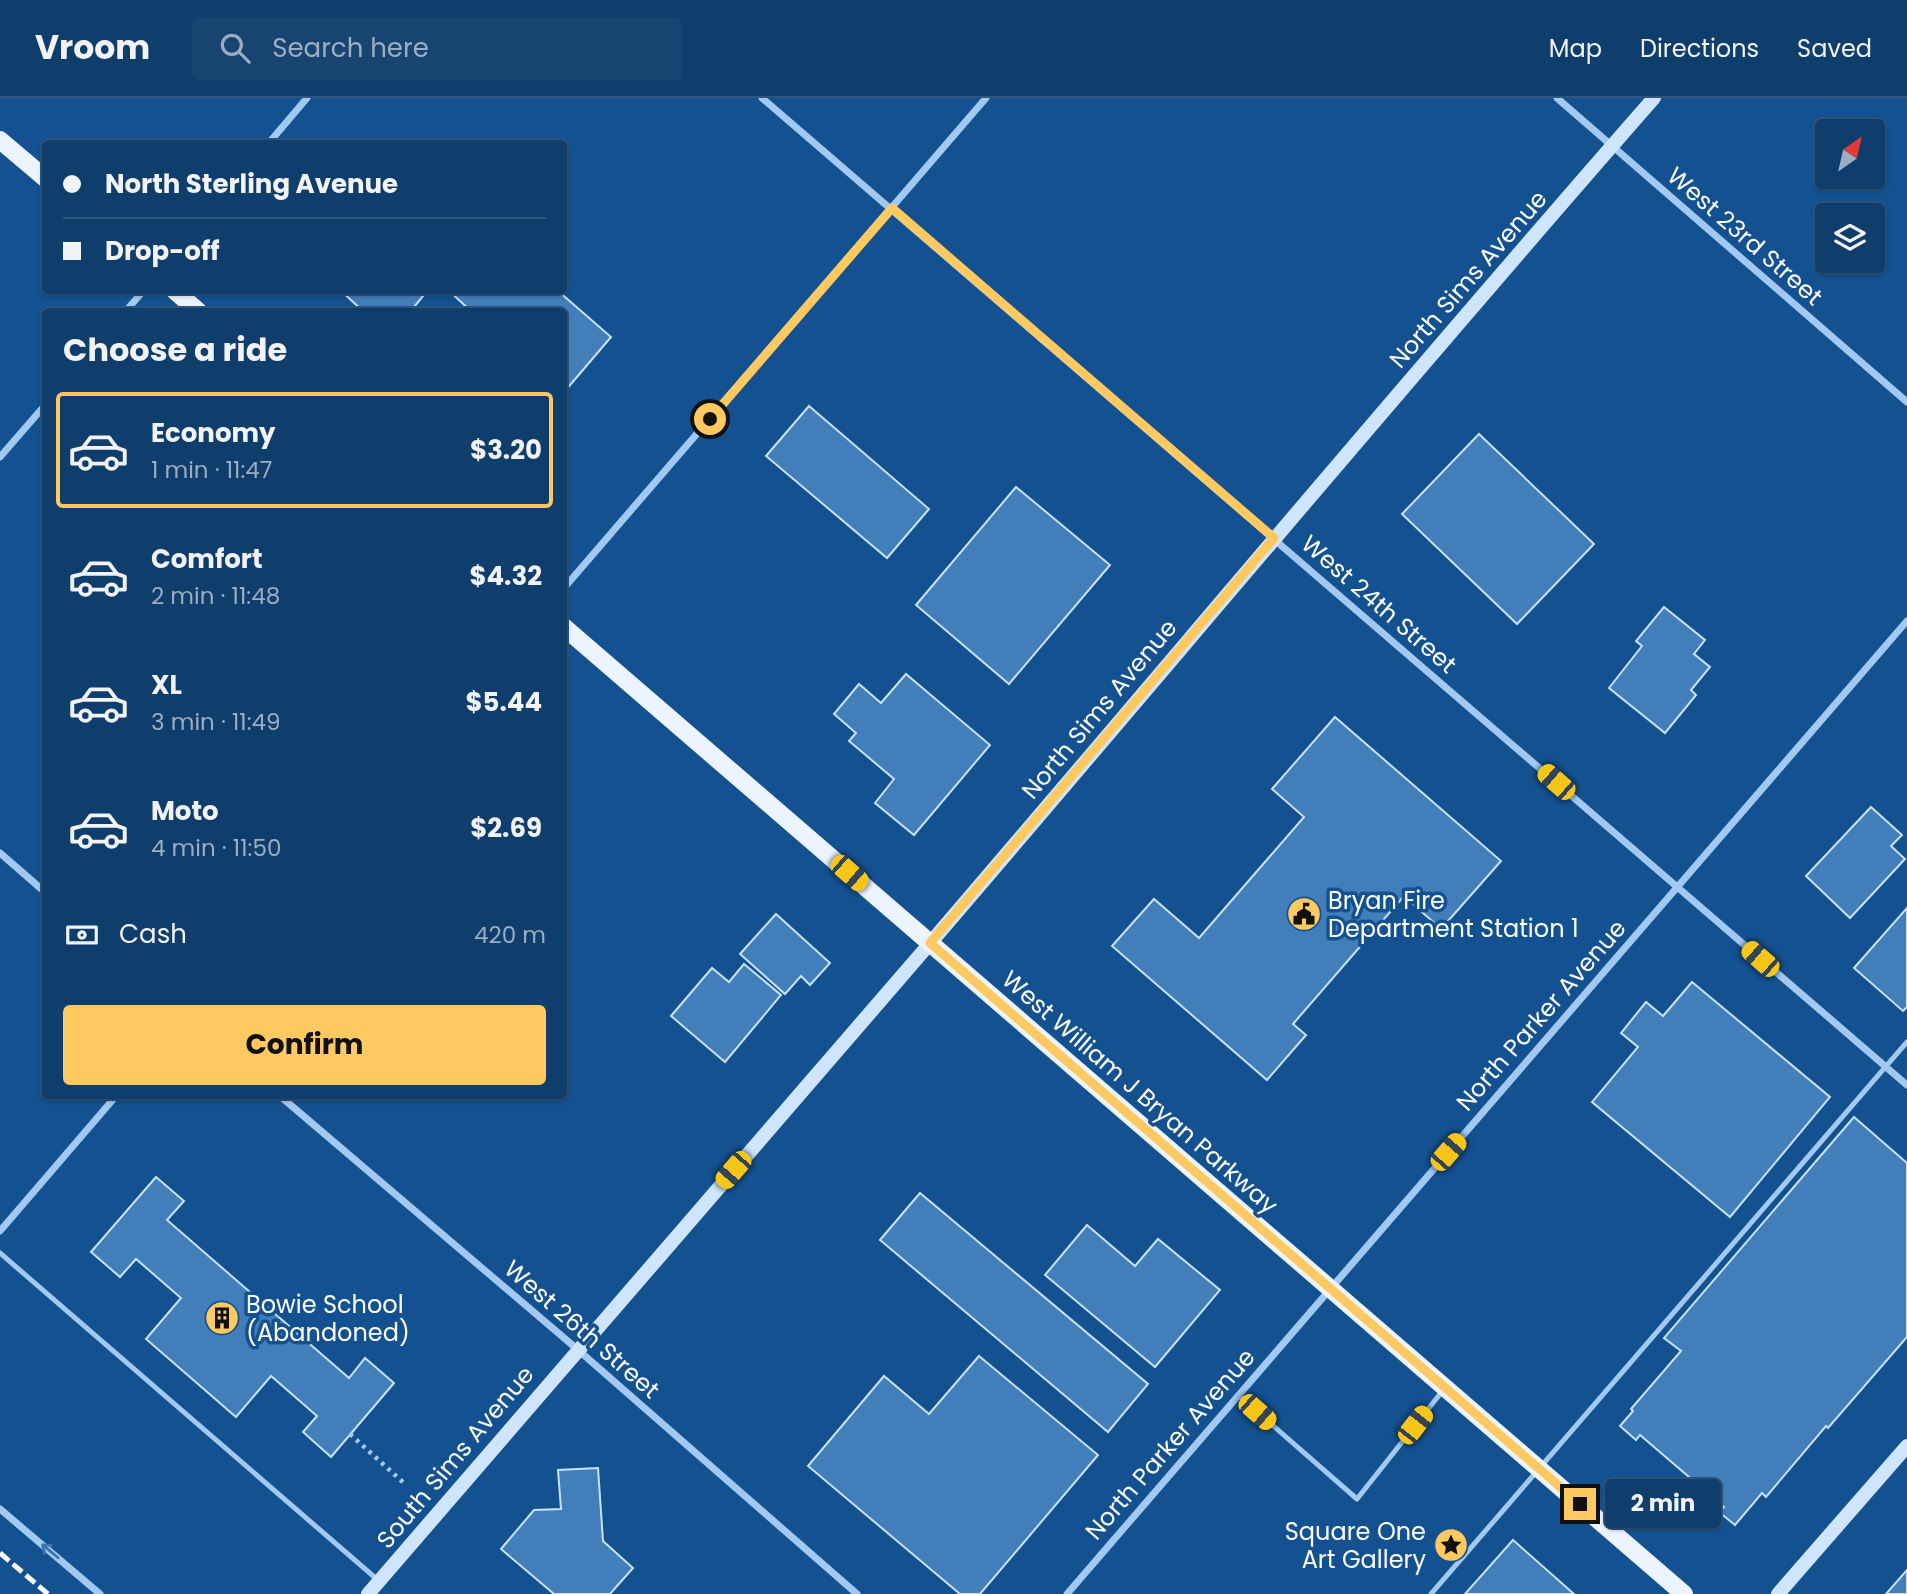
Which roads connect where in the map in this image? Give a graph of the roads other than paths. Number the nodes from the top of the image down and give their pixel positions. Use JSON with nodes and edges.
{"nodes":[{"id":1,"x":307,"y":98,"type":"edge"},
{"id":2,"x":762,"y":98,"type":"edge"},
{"id":3,"x":986,"y":98,"type":"edge"},
{"id":4,"x":1558,"y":98,"type":"edge"},
{"id":5,"x":1654,"y":98,"type":"edge"},
{"id":6,"x":0,"y":140,"type":"edge"},
{"id":7,"x":271,"y":140,"type":"edge"},
{"id":8,"x":1612,"y":146,"type":"junction"},
{"id":9,"x":42,"y":176,"type":"edge"},
{"id":10,"x":892,"y":208,"type":"junction"},
{"id":11,"x":141,"y":294,"type":"edge"},
{"id":12,"x":179,"y":294,"type":"edge"},
{"id":13,"x":128,"y":308,"type":"edge"},
{"id":14,"x":194,"y":308,"type":"edge"},
{"id":15,"x":1907,"y":402,"type":"edge"},
{"id":16,"x":42,"y":409,"type":"edge"},
{"id":17,"x":0,"y":457,"type":"edge"},
{"id":18,"x":1274,"y":538,"type":"junction"},
{"id":19,"x":567,"y":585,"type":"edge"},
{"id":20,"x":1907,"y":621,"type":"edge"},
{"id":21,"x":567,"y":630,"type":"edge"},
{"id":22,"x":0,"y":853,"type":"edge"},
{"id":23,"x":1677,"y":887,"type":"junction"},
{"id":24,"x":42,"y":890,"type":"edge"},
{"id":25,"x":930,"y":943,"type":"junction"},
{"id":26,"x":1907,"y":1042,"type":"edge"},
{"id":27,"x":1885,"y":1067,"type":"junction"},
{"id":28,"x":1907,"y":1086,"type":"edge"},
{"id":29,"x":113,"y":1099,"type":"edge"},
{"id":30,"x":284,"y":1099,"type":"edge"},
{"id":31,"x":0,"y":1231,"type":"edge"},
{"id":32,"x":0,"y":1253,"type":"edge"},
{"id":33,"x":1329,"y":1288,"type":"junction"},
{"id":34,"x":577,"y":1349,"type":"junction"},
{"id":35,"x":1444,"y":1389,"type":"junction"},
{"id":36,"x":1237,"y":1395,"type":"junction"},
{"id":37,"x":1907,"y":1446,"type":"edge"},
{"id":38,"x":1538,"y":1468,"type":"junction"},
{"id":39,"x":0,"y":1508,"type":"edge"},
{"id":40,"x":380,"y":1581,"type":"junction"},
{"id":41,"x":100,"y":1594,"type":"edge"},
{"id":42,"x":368,"y":1594,"type":"edge"},
{"id":43,"x":857,"y":1594,"type":"edge"},
{"id":44,"x":1067,"y":1594,"type":"edge"},
{"id":45,"x":1432,"y":1594,"type":"edge"},
{"id":46,"x":1684,"y":1594,"type":"edge"},
{"id":47,"x":1779,"y":1594,"type":"edge"}],
"edges":[{"from":1,"to":7,"type":"street"},
{"from":2,"to":10,"type":"street","name":"West 24th Street"},
{"from":3,"to":10,"type":"street"},
{"from":4,"to":8,"type":"street","name":"West 23rd Street"},
{"from":5,"to":8,"type":"street","name":"North Sims Avenue"},
{"from":6,"to":9,"type":"main road"},
{"from":8,"to":15,"type":"street","name":"West 23rd Street"},
{"from":8,"to":18,"type":"street","name":"North Sims Avenue"},
{"from":10,"to":18,"type":"street","name":"West 24th Street"},
{"from":10,"to":19,"type":"street"},
{"from":11,"to":13,"type":"street"},
{"from":12,"to":14,"type":"main road"},
{"from":16,"to":17,"type":"street"},
{"from":18,"to":23,"type":"street","name":"West 24th Street"},
{"from":18,"to":25,"type":"street","name":"North Sims Avenue"},
{"from":20,"to":23,"type":"street","name":"North Parker Avenue"},
{"from":21,"to":25,"type":"main road","name":"West William J Bryan Parkway"},
{"from":22,"to":24,"type":"street"},
{"from":23,"to":27,"type":"street","name":"West 24th Street"},
{"from":23,"to":33,"type":"street","name":"North Parker Avenue"},
{"from":25,"to":33,"type":"main road","name":"West William J Bryan Parkway"},
{"from":25,"to":34,"type":"street","name":"North Sims Avenue"},
{"from":26,"to":27,"type":"lane"},
{"from":27,"to":28,"type":"street","name":"West 24th Street"},
{"from":27,"to":38,"type":"lane"},
{"from":29,"to":31,"type":"street"},
{"from":30,"to":34,"type":"street","name":"West 26th Street"},
{"from":32,"to":40,"type":"lane"},
{"from":33,"to":35,"type":"main road","name":"West William J Bryan Parkway"},
{"from":33,"to":36,"type":"street","name":"North Parker Avenue"},
{"from":34,"to":40,"type":"street","name":"South Sims Avenue"},
{"from":34,"to":43,"type":"street","name":"West 26th Street"},
{"from":35,"to":36,"type":"lane"},
{"from":35,"to":38,"type":"main road","name":"West William J Bryan Parkway"},
{"from":36,"to":44,"type":"street","name":"North Parker Avenue"},
{"from":37,"to":47,"type":"street"},
{"from":38,"to":45,"type":"lane"},
{"from":38,"to":46,"type":"main road","name":"West William J Bryan Parkway"},
{"from":41,"to":39,"type":"street","one_way":true},
{"from":40,"to":42,"type":"street","name":"South Sims Avenue"}]}
